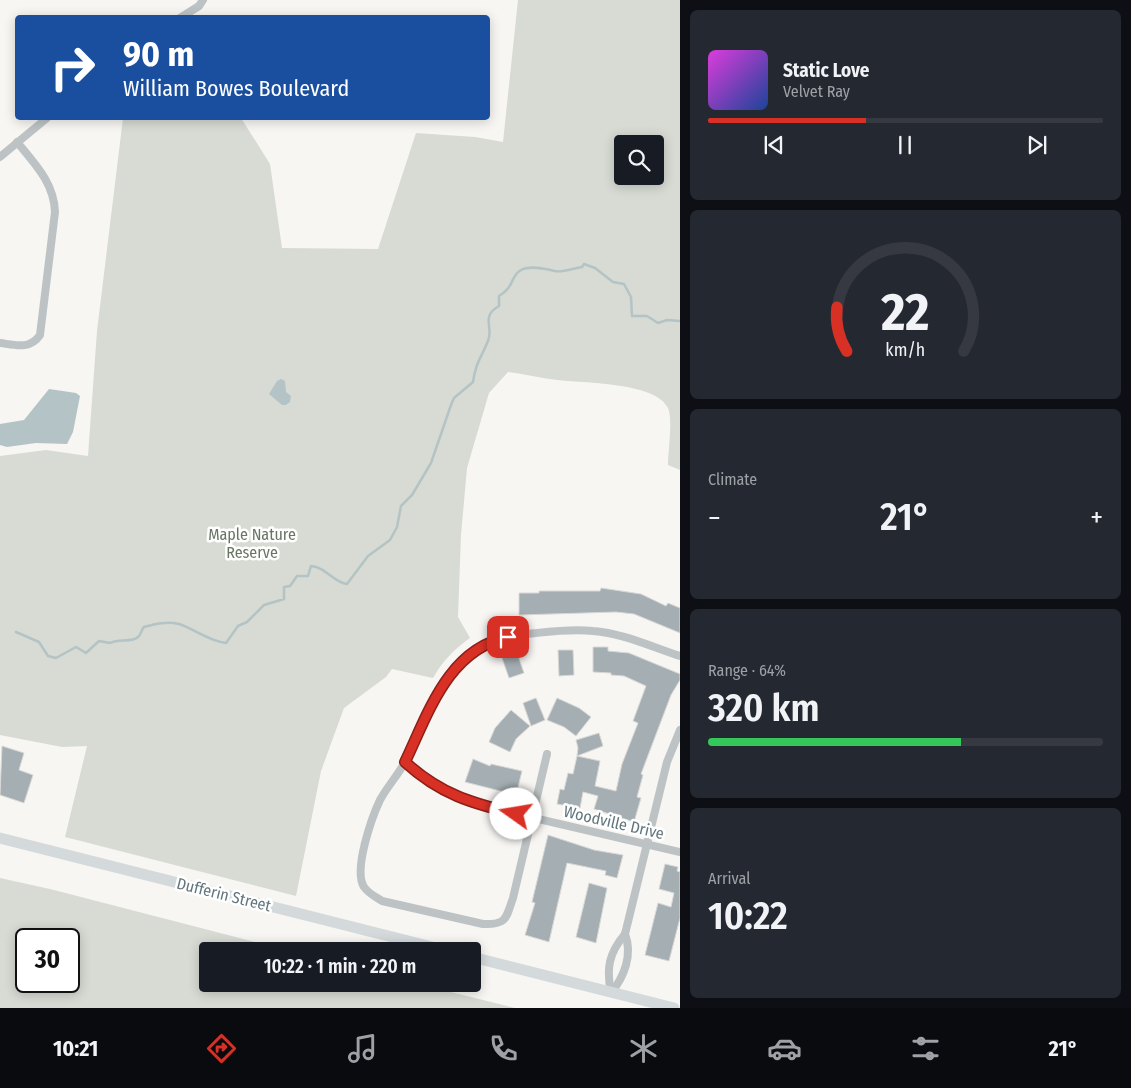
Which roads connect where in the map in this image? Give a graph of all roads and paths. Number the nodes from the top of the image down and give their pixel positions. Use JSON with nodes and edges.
{"nodes":[{"id":1,"x":203,"y":0,"type":"edge"},
{"id":2,"x":185,"y":15,"type":"edge"},
{"id":3,"x":44,"y":120,"type":"edge"},
{"id":4,"x":17,"y":142,"type":"junction"},
{"id":5,"x":0,"y":157,"type":"edge"},
{"id":6,"x":0,"y":343,"type":"edge"},
{"id":7,"x":680,"y":656,"type":"edge"},
{"id":8,"x":680,"y":730,"type":"edge"},
{"id":9,"x":547,"y":754,"type":"dead end"},
{"id":10,"x":405,"y":762,"type":"junction"},
{"id":11,"x":531,"y":817,"type":"junction"},
{"id":12,"x":0,"y":838,"type":"edge"},
{"id":13,"x":648,"y":844,"type":"junction"},
{"id":14,"x":680,"y":852,"type":"edge"},
{"id":15,"x":625,"y":934,"type":"junction"},
{"id":16,"x":412,"y":942,"type":"edge"},
{"id":17,"x":481,"y":960,"type":"edge"},
{"id":18,"x":610,"y":993,"type":"junction"},
{"id":19,"x":674,"y":1008,"type":"edge"}],
"edges":[{"from":1,"to":2,"type":"street"},
{"from":3,"to":4,"type":"street"},
{"from":4,"to":5,"type":"street"},
{"from":4,"to":6,"type":"street"},
{"from":7,"to":10,"type":"street"},
{"from":8,"to":13,"type":"street"},
{"from":9,"to":11,"type":"street"},
{"from":10,"to":11,"type":"street","name":"Woodville Drive"},
{"from":10,"to":11,"type":"street"},
{"from":11,"to":13,"type":"street","name":"Woodville Drive"},
{"from":12,"to":16,"type":"main road","name":"Dufferin Street"},
{"from":13,"to":14,"type":"street","name":"Woodville Drive"},
{"from":13,"to":15,"type":"street"},
{"from":15,"to":18,"type":"street"},
{"from":15,"to":18,"type":"street"},
{"from":17,"to":18,"type":"main road"},
{"from":18,"to":19,"type":"main road"}]}
